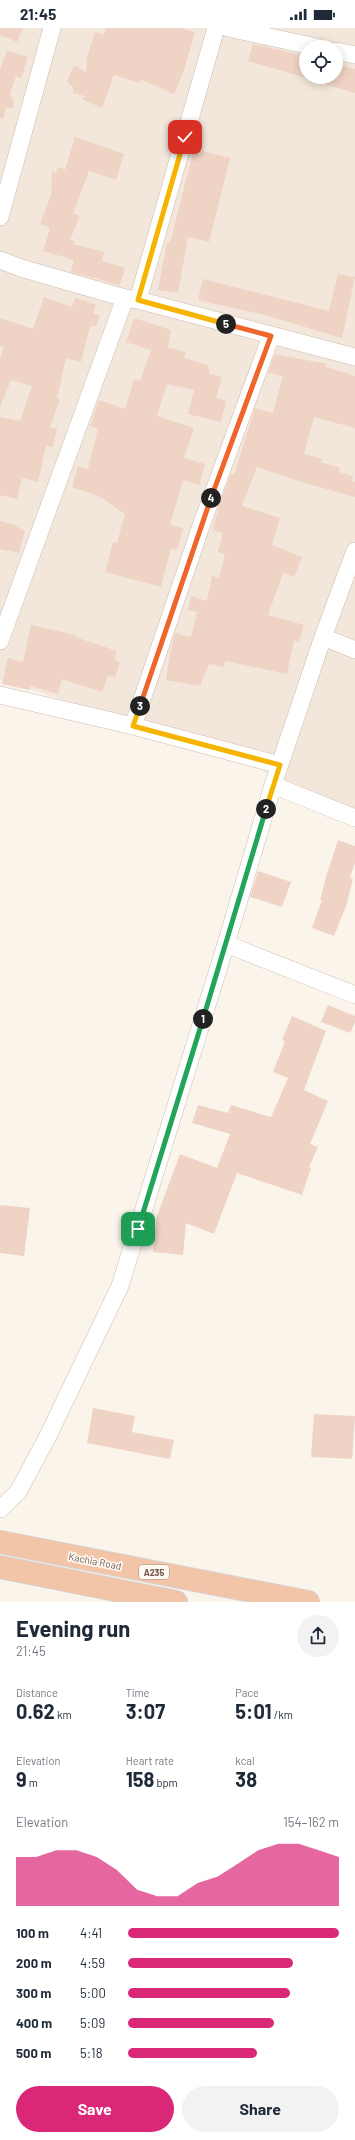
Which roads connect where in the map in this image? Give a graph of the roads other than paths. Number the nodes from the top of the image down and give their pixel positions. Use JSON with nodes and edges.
{"nodes":[{"id":1,"x":52,"y":28,"type":"edge"},
{"id":2,"x":216,"y":28,"type":"edge"},
{"id":3,"x":228,"y":28,"type":"edge"},
{"id":4,"x":299,"y":43,"type":"edge"},
{"id":5,"x":343,"y":52,"type":"edge"},
{"id":6,"x":355,"y":55,"type":"edge"},
{"id":7,"x":0,"y":217,"type":"edge"},
{"id":8,"x":0,"y":260,"type":"edge"},
{"id":9,"x":132,"y":299,"type":"junction"},
{"id":10,"x":271,"y":336,"type":"junction"},
{"id":11,"x":355,"y":357,"type":"edge"},
{"id":12,"x":355,"y":551,"type":"edge"},
{"id":13,"x":323,"y":638,"type":"junction"},
{"id":14,"x":0,"y":641,"type":"edge"},
{"id":15,"x":355,"y":650,"type":"edge"},
{"id":16,"x":0,"y":695,"type":"edge"},
{"id":17,"x":133,"y":726,"type":"junction"},
{"id":18,"x":280,"y":765,"type":"junction"},
{"id":19,"x":273,"y":785,"type":"junction"},
{"id":20,"x":355,"y":818,"type":"edge"},
{"id":21,"x":226,"y":944,"type":"junction"},
{"id":22,"x":355,"y":995,"type":"edge"},
{"id":23,"x":0,"y":1509,"type":"edge"},
{"id":24,"x":0,"y":1542,"type":"edge"},
{"id":25,"x":0,"y":1567,"type":"edge"},
{"id":26,"x":176,"y":1602,"type":"edge"},
{"id":27,"x":308,"y":1602,"type":"edge"}],
"edges":[{"from":1,"to":7,"type":"street"},
{"from":2,"to":9,"type":"street"},
{"from":3,"to":4,"type":"street"},
{"from":5,"to":6,"type":"street"},
{"from":8,"to":9,"type":"street"},
{"from":9,"to":10,"type":"street"},
{"from":9,"to":14,"type":"street"},
{"from":10,"to":11,"type":"street"},
{"from":10,"to":17,"type":"street"},
{"from":12,"to":13,"type":"street"},
{"from":13,"to":15,"type":"street"},
{"from":13,"to":18,"type":"street"},
{"from":16,"to":17,"type":"street"},
{"from":17,"to":18,"type":"street"},
{"from":18,"to":19,"type":"street"},
{"from":19,"to":20,"type":"street"},
{"from":19,"to":21,"type":"street"},
{"from":21,"to":22,"type":"street"},
{"from":21,"to":23,"type":"street"},
{"from":24,"to":27,"type":"highway","name":"Kachia Road","number":"A235"},
{"from":25,"to":26,"type":"highway"}]}
